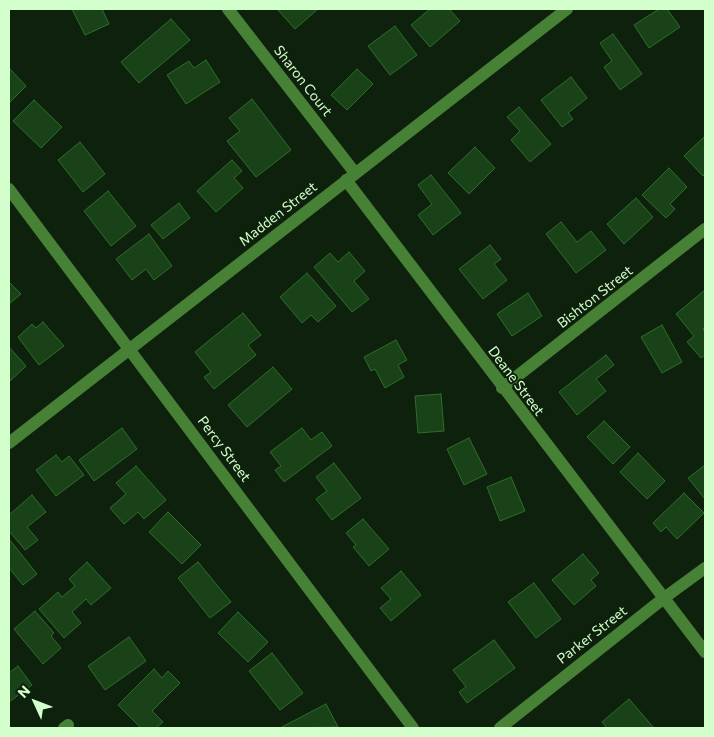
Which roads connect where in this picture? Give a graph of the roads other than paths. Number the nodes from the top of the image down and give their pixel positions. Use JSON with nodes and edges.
{"nodes":[{"id":1,"x":228,"y":9,"type":"edge"},
{"id":2,"x":567,"y":9,"type":"edge"},
{"id":3,"x":350,"y":176,"type":"junction"},
{"id":4,"x":9,"y":189,"type":"edge"},
{"id":5,"x":705,"y":229,"type":"edge"},
{"id":6,"x":130,"y":348,"type":"junction"},
{"id":7,"x":502,"y":388,"type":"junction"},
{"id":8,"x":9,"y":443,"type":"edge"},
{"id":9,"x":705,"y":568,"type":"edge"},
{"id":10,"x":664,"y":598,"type":"junction"},
{"id":11,"x":705,"y":652,"type":"edge"},
{"id":12,"x":414,"y":728,"type":"edge"},
{"id":13,"x":500,"y":728,"type":"edge"}],
"edges":[{"from":1,"to":3,"type":"street","name":"Sharon Court"},
{"from":2,"to":3,"type":"street","name":"Madden Street"},
{"from":3,"to":6,"type":"street","name":"Madden Street"},
{"from":3,"to":7,"type":"street","name":"Deane Street"},
{"from":4,"to":6,"type":"street","name":"Percy Street"},
{"from":5,"to":7,"type":"street","name":"Bishton Street"},
{"from":6,"to":8,"type":"street","name":"Madden Street"},
{"from":6,"to":12,"type":"street","name":"Percy Street"},
{"from":7,"to":10,"type":"street","name":"Deane Street"},
{"from":9,"to":10,"type":"street","name":"Parker Street"},
{"from":10,"to":11,"type":"street","name":"Deane Street"},
{"from":10,"to":13,"type":"street","name":"Parker Street"}]}
